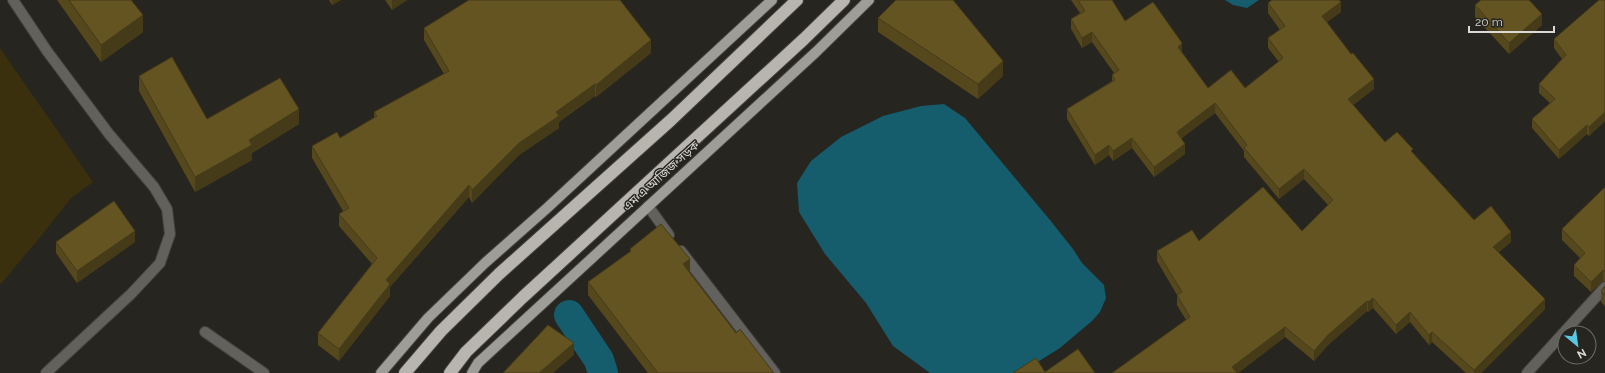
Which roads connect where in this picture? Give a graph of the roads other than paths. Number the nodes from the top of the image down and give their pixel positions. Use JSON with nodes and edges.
{"nodes":[{"id":1,"x":13,"y":0,"type":"edge"},
{"id":2,"x":772,"y":0,"type":"edge"},
{"id":3,"x":797,"y":0,"type":"edge"},
{"id":4,"x":844,"y":0,"type":"edge"},
{"id":5,"x":869,"y":0,"type":"edge"},
{"id":6,"x":648,"y":206,"type":"junction"},
{"id":7,"x":1605,"y":286,"type":"edge"},
{"id":8,"x":205,"y":332,"type":"dead end"},
{"id":9,"x":46,"y":373,"type":"edge"},
{"id":10,"x":264,"y":373,"type":"edge"},
{"id":11,"x":380,"y":373,"type":"edge"},
{"id":12,"x":405,"y":373,"type":"edge"},
{"id":13,"x":450,"y":373,"type":"edge"},
{"id":14,"x":472,"y":373,"type":"edge"},
{"id":15,"x":775,"y":373,"type":"edge"},
{"id":16,"x":1527,"y":373,"type":"edge"}],
"edges":[{"from":1,"to":9,"type":"street"},
{"from":2,"to":11,"type":"main road"},
{"from":3,"to":12,"type":"highway"},
{"from":4,"to":13,"type":"highway"},
{"from":5,"to":6,"type":"main road","name":"এম এ আজিজ সড়ক"},
{"from":6,"to":14,"type":"main road","name":"এম এ আজিজ সড়ক"},
{"from":6,"to":15,"type":"street"},
{"from":7,"to":16,"type":"street"},
{"from":8,"to":10,"type":"street"}]}
